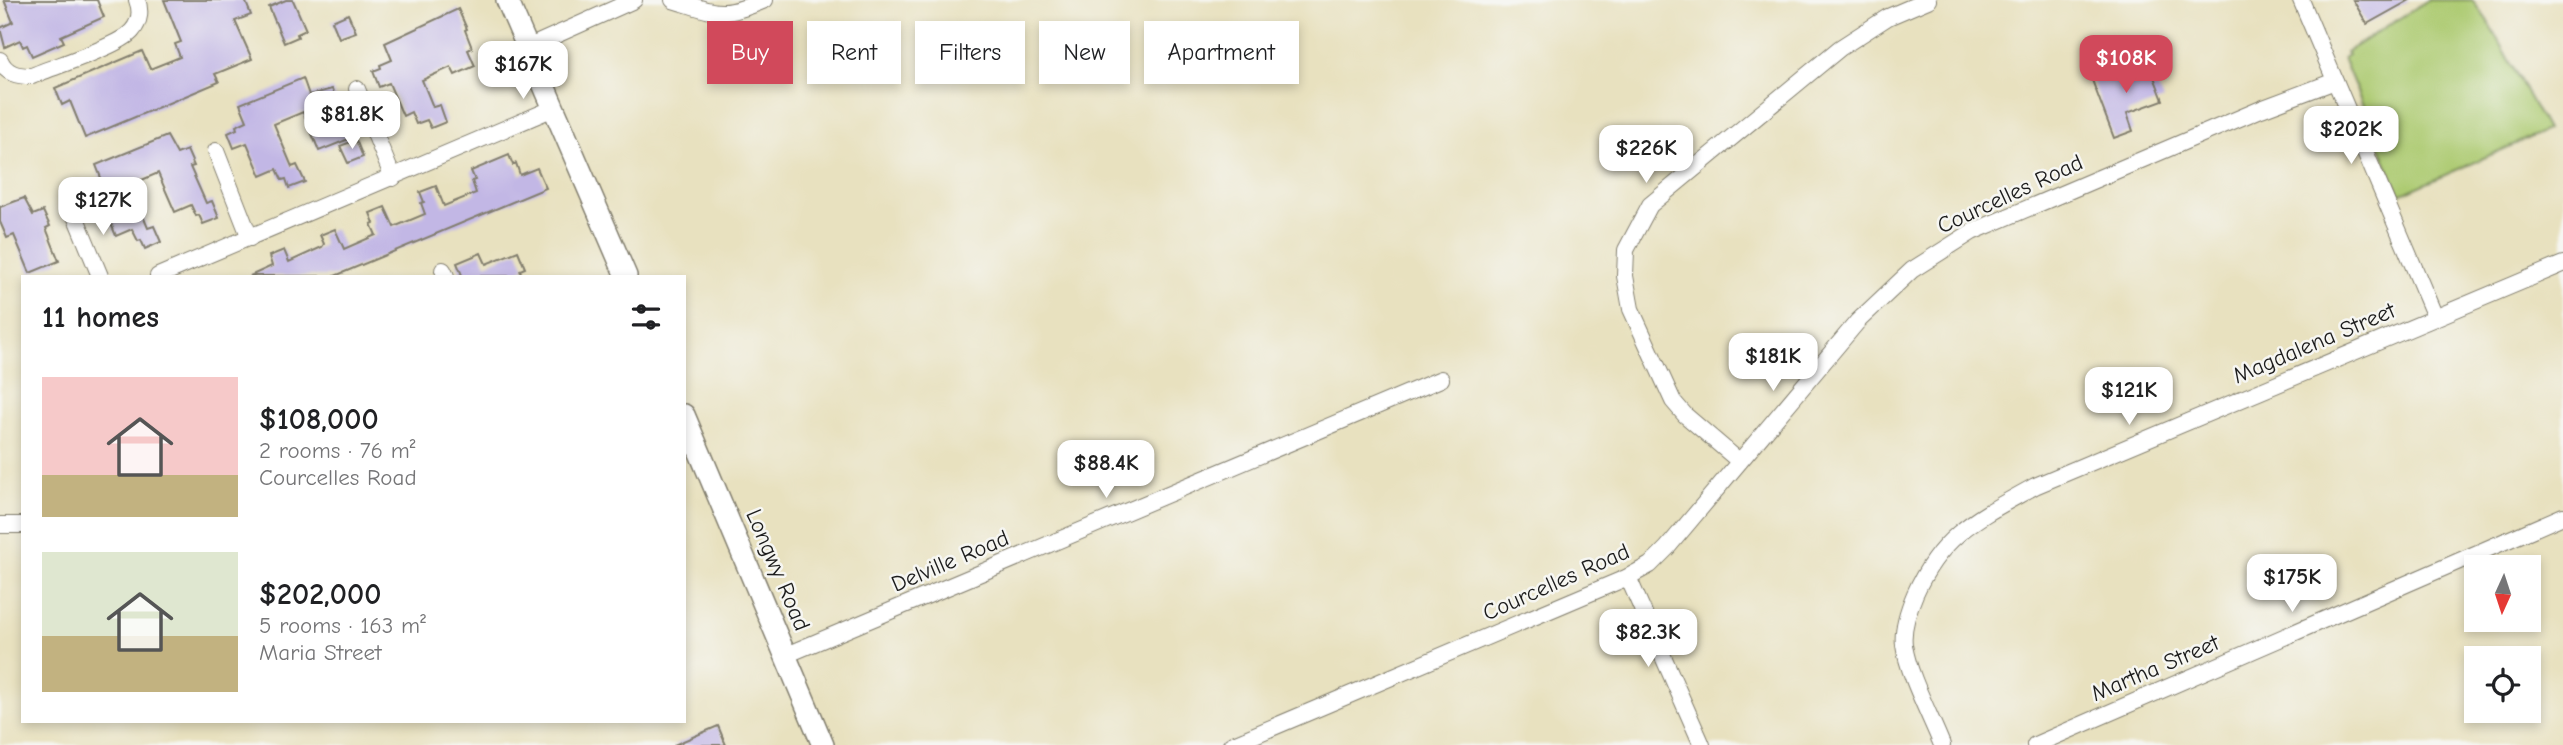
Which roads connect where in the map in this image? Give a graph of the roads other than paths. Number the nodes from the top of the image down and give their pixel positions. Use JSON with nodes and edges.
{"nodes":[{"id":1,"x":137,"y":0,"type":"edge"},
{"id":2,"x":507,"y":0,"type":"edge"},
{"id":3,"x":634,"y":0,"type":"edge"},
{"id":4,"x":673,"y":0,"type":"edge"},
{"id":5,"x":765,"y":0,"type":"edge"},
{"id":6,"x":1928,"y":0,"type":"edge"},
{"id":7,"x":2301,"y":0,"type":"edge"},
{"id":8,"x":527,"y":48,"type":"junction"},
{"id":9,"x":0,"y":60,"type":"edge"},
{"id":10,"x":2335,"y":81,"type":"junction"},
{"id":11,"x":357,"y":89,"type":"dead end"},
{"id":12,"x":554,"y":108,"type":"junction"},
{"id":13,"x":216,"y":151,"type":"dead end"},
{"id":14,"x":393,"y":178,"type":"junction"},
{"id":15,"x":73,"y":211,"type":"dead end"},
{"id":16,"x":250,"y":238,"type":"junction"},
{"id":17,"x":2563,"y":264,"type":"edge"},
{"id":18,"x":100,"y":275,"type":"edge"},
{"id":19,"x":160,"y":275,"type":"edge"},
{"id":20,"x":626,"y":275,"type":"edge"},
{"id":21,"x":2435,"y":317,"type":"junction"},
{"id":22,"x":1441,"y":379,"type":"dead end"},
{"id":23,"x":686,"y":420,"type":"edge"},
{"id":24,"x":1739,"y":461,"type":"junction"},
{"id":25,"x":2563,"y":516,"type":"edge"},
{"id":26,"x":0,"y":525,"type":"edge"},
{"id":27,"x":21,"y":525,"type":"edge"},
{"id":28,"x":1628,"y":578,"type":"junction"},
{"id":29,"x":786,"y":655,"type":"junction"},
{"id":30,"x":823,"y":745,"type":"edge"},
{"id":31,"x":1231,"y":745,"type":"edge"},
{"id":32,"x":1703,"y":745,"type":"edge"},
{"id":33,"x":1942,"y":745,"type":"edge"},
{"id":34,"x":2035,"y":745,"type":"edge"}],
"edges":[{"from":1,"to":9,"type":"street"},
{"from":2,"to":8,"type":"street"},
{"from":3,"to":8,"type":"street"},
{"from":4,"to":5,"type":"street"},
{"from":6,"to":24,"type":"street"},
{"from":7,"to":10,"type":"street"},
{"from":8,"to":12,"type":"street"},
{"from":10,"to":21,"type":"street"},
{"from":10,"to":24,"type":"street","name":"Courcelles Road"},
{"from":11,"to":14,"type":"street"},
{"from":12,"to":14,"type":"street"},
{"from":12,"to":20,"type":"street"},
{"from":13,"to":16,"type":"street"},
{"from":14,"to":16,"type":"street"},
{"from":15,"to":18,"type":"street"},
{"from":16,"to":19,"type":"street"},
{"from":17,"to":21,"type":"street","name":"Magdalena Street"},
{"from":21,"to":33,"type":"street","name":"Magdalena Street"},
{"from":22,"to":29,"type":"street","name":"Delville Road"},
{"from":23,"to":29,"type":"street","name":"Longwy Road"},
{"from":24,"to":28,"type":"street","name":"Courcelles Road"},
{"from":25,"to":34,"type":"street","name":"Martha Street"},
{"from":26,"to":27,"type":"street"},
{"from":28,"to":31,"type":"street","name":"Courcelles Road"},
{"from":28,"to":32,"type":"street"},
{"from":29,"to":30,"type":"street","name":"Longwy Road"}]}
